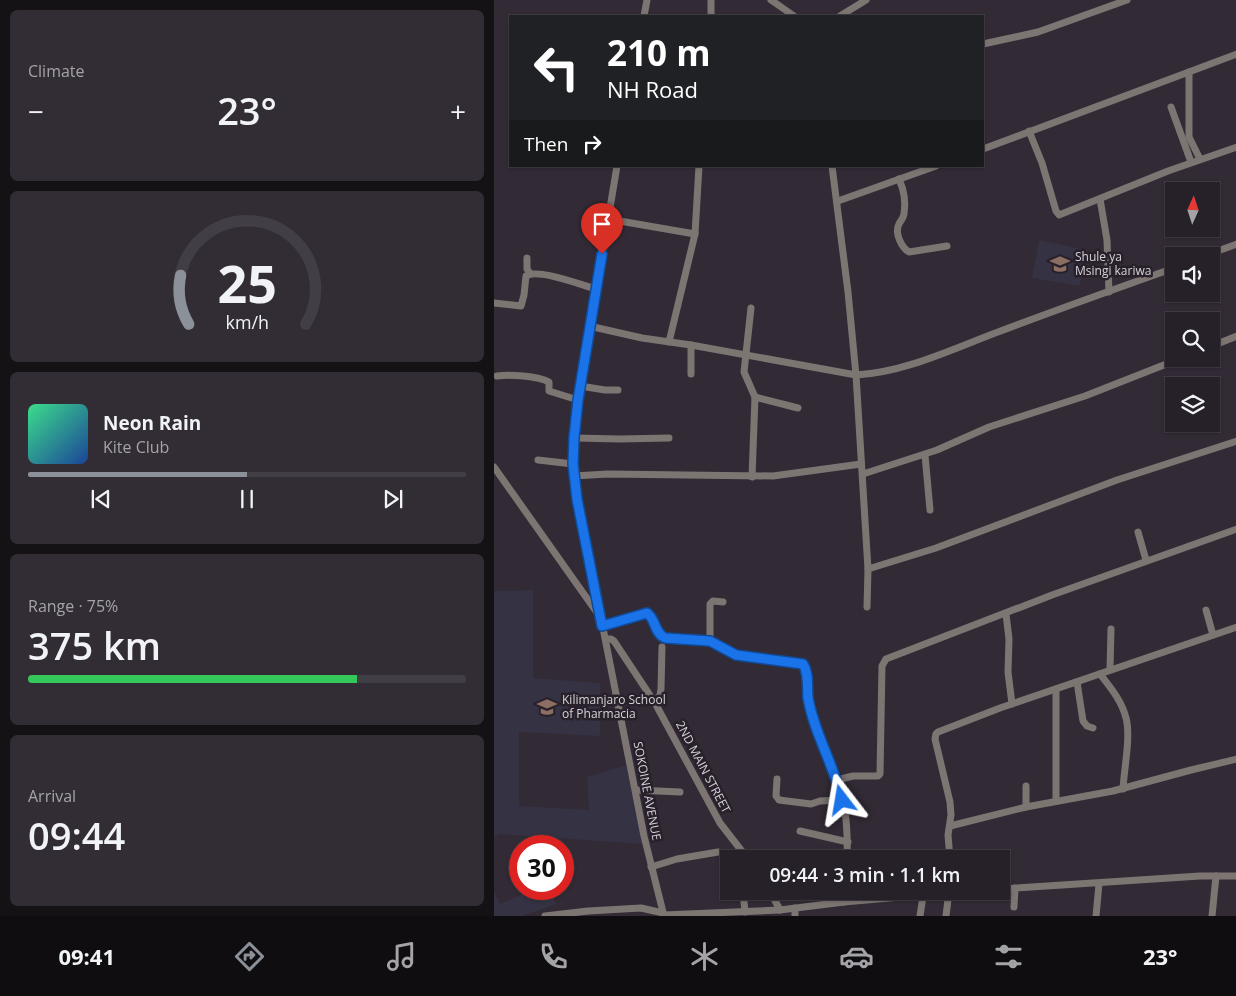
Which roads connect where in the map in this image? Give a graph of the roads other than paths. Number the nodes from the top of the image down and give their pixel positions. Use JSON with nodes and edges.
{"nodes":[{"id":1,"x":647,"y":0,"type":"edge"},
{"id":2,"x":711,"y":0,"type":"edge"},
{"id":3,"x":771,"y":0,"type":"edge"},
{"id":4,"x":866,"y":0,"type":"edge"},
{"id":5,"x":1127,"y":0,"type":"edge"},
{"id":6,"x":644,"y":15,"type":"edge"},
{"id":7,"x":711,"y":15,"type":"edge"},
{"id":8,"x":793,"y":15,"type":"edge"},
{"id":9,"x":842,"y":15,"type":"edge"},
{"id":10,"x":984,"y":44,"type":"edge"},
{"id":11,"x":1236,"y":54,"type":"edge"},
{"id":12,"x":1189,"y":72,"type":"junction"},
{"id":13,"x":1171,"y":107,"type":"dead end"},
{"id":14,"x":1029,"y":131,"type":"junction"},
{"id":15,"x":1236,"y":147,"type":"edge"},
{"id":16,"x":984,"y":149,"type":"edge"},
{"id":17,"x":1200,"y":159,"type":"junction"},
{"id":18,"x":1191,"y":162,"type":"junction"},
{"id":19,"x":617,"y":167,"type":"edge"},
{"id":20,"x":699,"y":167,"type":"edge"},
{"id":21,"x":832,"y":167,"type":"edge"},
{"id":22,"x":933,"y":167,"type":"edge"},
{"id":23,"x":899,"y":179,"type":"junction"},
{"id":24,"x":1100,"y":199,"type":"junction"},
{"id":25,"x":838,"y":201,"type":"junction"},
{"id":26,"x":608,"y":219,"type":"junction"},
{"id":27,"x":695,"y":234,"type":"junction"},
{"id":28,"x":1236,"y":244,"type":"edge"},
{"id":29,"x":947,"y":246,"type":"dead end"},
{"id":30,"x":1220,"y":250,"type":"edge"},
{"id":31,"x":528,"y":258,"type":"dead end"},
{"id":32,"x":1165,"y":271,"type":"edge"},
{"id":33,"x":530,"y":274,"type":"junction"},
{"id":34,"x":596,"y":289,"type":"junction"},
{"id":35,"x":1110,"y":292,"type":"junction"},
{"id":36,"x":494,"y":303,"type":"edge"},
{"id":37,"x":751,"y":308,"type":"dead end"},
{"id":38,"x":590,"y":326,"type":"junction"},
{"id":39,"x":1236,"y":336,"type":"edge"},
{"id":40,"x":669,"y":342,"type":"junction"},
{"id":41,"x":1220,"y":343,"type":"edge"},
{"id":42,"x":691,"y":345,"type":"junction"},
{"id":43,"x":746,"y":356,"type":"junction"},
{"id":44,"x":1165,"y":365,"type":"edge"},
{"id":45,"x":691,"y":374,"type":"dead end"},
{"id":46,"x":856,"y":375,"type":"junction"},
{"id":47,"x":497,"y":376,"type":"dead end"},
{"id":48,"x":580,"y":386,"type":"junction"},
{"id":49,"x":618,"y":390,"type":"dead end"},
{"id":50,"x":754,"y":397,"type":"junction"},
{"id":51,"x":578,"y":400,"type":"junction"},
{"id":52,"x":798,"y":408,"type":"dead end"},
{"id":53,"x":574,"y":438,"type":"junction"},
{"id":54,"x":669,"y":438,"type":"dead end"},
{"id":55,"x":1236,"y":441,"type":"edge"},
{"id":56,"x":924,"y":455,"type":"junction"},
{"id":57,"x":538,"y":460,"type":"dead end"},
{"id":58,"x":573,"y":464,"type":"junction"},
{"id":59,"x":861,"y":464,"type":"junction"},
{"id":60,"x":494,"y":467,"type":"edge"},
{"id":61,"x":862,"y":474,"type":"junction"},
{"id":62,"x":573,"y":476,"type":"junction"},
{"id":63,"x":752,"y":477,"type":"junction"},
{"id":64,"x":930,"y":510,"type":"dead end"},
{"id":65,"x":1236,"y":529,"type":"edge"},
{"id":66,"x":1138,"y":532,"type":"dead end"},
{"id":67,"x":1146,"y":560,"type":"junction"},
{"id":68,"x":868,"y":568,"type":"junction"},
{"id":69,"x":723,"y":602,"type":"dead end"},
{"id":70,"x":867,"y":607,"type":"dead end"},
{"id":71,"x":1206,"y":610,"type":"dead end"},
{"id":72,"x":1006,"y":614,"type":"junction"},
{"id":73,"x":600,"y":615,"type":"junction"},
{"id":74,"x":602,"y":626,"type":"junction"},
{"id":75,"x":1236,"y":627,"type":"edge"},
{"id":76,"x":1111,"y":629,"type":"dead end"},
{"id":77,"x":1213,"y":635,"type":"junction"},
{"id":78,"x":606,"y":639,"type":"junction"},
{"id":79,"x":710,"y":641,"type":"junction"},
{"id":80,"x":662,"y":647,"type":"dead end"},
{"id":81,"x":1110,"y":669,"type":"junction"},
{"id":82,"x":1100,"y":674,"type":"junction"},
{"id":83,"x":1077,"y":682,"type":"junction"},
{"id":84,"x":1056,"y":689,"type":"junction"},
{"id":85,"x":655,"y":702,"type":"junction"},
{"id":86,"x":1012,"y":704,"type":"junction"},
{"id":87,"x":1093,"y":728,"type":"dead end"},
{"id":88,"x":1236,"y":759,"type":"edge"},
{"id":89,"x":778,"y":779,"type":"dead end"},
{"id":90,"x":837,"y":780,"type":"junction"},
{"id":91,"x":1026,"y":786,"type":"dead end"},
{"id":92,"x":1123,"y":789,"type":"junction"},
{"id":93,"x":636,"y":790,"type":"junction"},
{"id":94,"x":680,"y":792,"type":"dead end"},
{"id":95,"x":842,"y":800,"type":"junction"},
{"id":96,"x":1056,"y":801,"type":"junction"},
{"id":97,"x":1026,"y":807,"type":"junction"},
{"id":98,"x":950,"y":826,"type":"junction"},
{"id":99,"x":800,"y":831,"type":"dead end"},
{"id":100,"x":848,"y":842,"type":"junction"},
{"id":101,"x":741,"y":850,"type":"edge"},
{"id":102,"x":848,"y":850,"type":"edge"},
{"id":103,"x":949,"y":850,"type":"edge"},
{"id":104,"x":718,"y":852,"type":"dead end"},
{"id":105,"x":651,"y":867,"type":"junction"},
{"id":106,"x":1216,"y":876,"type":"junction"},
{"id":107,"x":1236,"y":876,"type":"edge"},
{"id":108,"x":1099,"y":884,"type":"junction"},
{"id":109,"x":1010,"y":888,"type":"edge"},
{"id":110,"x":1015,"y":888,"type":"junction"},
{"id":111,"x":744,"y":900,"type":"edge"},
{"id":112,"x":775,"y":900,"type":"edge"},
{"id":113,"x":870,"y":900,"type":"edge"},
{"id":114,"x":922,"y":900,"type":"edge"},
{"id":115,"x":948,"y":900,"type":"edge"},
{"id":116,"x":844,"y":902,"type":"joint"},
{"id":117,"x":1014,"y":908,"type":"dead end"},
{"id":118,"x":780,"y":910,"type":"junction"},
{"id":119,"x":746,"y":912,"type":"junction"},
{"id":120,"x":795,"y":912,"type":"edge"},
{"id":121,"x":588,"y":914,"type":"edge"},
{"id":122,"x":664,"y":915,"type":"edge"},
{"id":123,"x":545,"y":916,"type":"edge"},
{"id":124,"x":920,"y":916,"type":"edge"},
{"id":125,"x":946,"y":916,"type":"edge"},
{"id":126,"x":1096,"y":916,"type":"edge"},
{"id":127,"x":1212,"y":916,"type":"edge"}],
"edges":[{"from":1,"to":6,"type":"street"},
{"from":2,"to":7,"type":"street"},
{"from":3,"to":8,"type":"street"},
{"from":4,"to":9,"type":"street"},
{"from":5,"to":10,"type":"street"},
{"from":11,"to":12,"type":"street"},
{"from":12,"to":14,"type":"street"},
{"from":12,"to":17,"type":"street"},
{"from":13,"to":18,"type":"street"},
{"from":14,"to":16,"type":"street"},
{"from":14,"to":24,"type":"street"},
{"from":15,"to":17,"type":"street"},
{"from":17,"to":18,"type":"street"},
{"from":18,"to":24,"type":"street"},
{"from":19,"to":26,"type":"street","name":"SOKOINE AVENUE"},
{"from":20,"to":27,"type":"street"},
{"from":21,"to":25,"type":"street"},
{"from":22,"to":23,"type":"street"},
{"from":23,"to":25,"type":"street"},
{"from":23,"to":29,"type":"street"},
{"from":24,"to":35,"type":"street"},
{"from":25,"to":46,"type":"street"},
{"from":26,"to":27,"type":"street"},
{"from":26,"to":34,"type":"street","name":"SOKOINE AVENUE"},
{"from":27,"to":40,"type":"street"},
{"from":28,"to":30,"type":"street"},
{"from":31,"to":33,"type":"street"},
{"from":32,"to":35,"type":"street"},
{"from":33,"to":34,"type":"street"},
{"from":33,"to":36,"type":"street"},
{"from":34,"to":38,"type":"street","name":"SOKOINE AVENUE"},
{"from":35,"to":46,"type":"street"},
{"from":37,"to":43,"type":"street"},
{"from":38,"to":40,"type":"street"},
{"from":38,"to":48,"type":"street","name":"SOKOINE AVENUE"},
{"from":39,"to":41,"type":"street"},
{"from":40,"to":42,"type":"street"},
{"from":42,"to":43,"type":"street"},
{"from":42,"to":45,"type":"street"},
{"from":43,"to":46,"type":"street"},
{"from":43,"to":50,"type":"street"},
{"from":44,"to":56,"type":"street"},
{"from":46,"to":59,"type":"street"},
{"from":47,"to":51,"type":"street"},
{"from":48,"to":49,"type":"street"},
{"from":48,"to":51,"type":"street","name":"SOKOINE AVENUE"},
{"from":50,"to":52,"type":"street"},
{"from":50,"to":63,"type":"street"},
{"from":51,"to":53,"type":"street","name":"SOKOINE AVENUE"},
{"from":53,"to":54,"type":"street"},
{"from":53,"to":58,"type":"street","name":"SOKOINE AVENUE"},
{"from":55,"to":68,"type":"street"},
{"from":56,"to":61,"type":"street"},
{"from":56,"to":64,"type":"street"},
{"from":57,"to":58,"type":"street"},
{"from":58,"to":62,"type":"street","name":"SOKOINE AVENUE"},
{"from":59,"to":61,"type":"street"},
{"from":59,"to":63,"type":"street"},
{"from":60,"to":73,"type":"street"},
{"from":61,"to":68,"type":"street"},
{"from":62,"to":63,"type":"street"},
{"from":62,"to":73,"type":"street","name":"SOKOINE AVENUE"},
{"from":65,"to":67,"type":"street"},
{"from":66,"to":67,"type":"street"},
{"from":67,"to":72,"type":"street"},
{"from":68,"to":70,"type":"street"},
{"from":69,"to":79,"type":"street"},
{"from":71,"to":77,"type":"street"},
{"from":72,"to":86,"type":"street"},
{"from":72,"to":90,"type":"street"},
{"from":73,"to":74,"type":"street","name":"SOKOINE AVENUE"},
{"from":74,"to":78,"type":"street","name":"SOKOINE AVENUE"},
{"from":74,"to":79,"type":"street"},
{"from":75,"to":77,"type":"street"},
{"from":76,"to":81,"type":"street"},
{"from":77,"to":81,"type":"street"},
{"from":78,"to":85,"type":"street","name":"2ND MAIN STREET"},
{"from":78,"to":93,"type":"street","name":"SOKOINE AVENUE"},
{"from":79,"to":90,"type":"street"},
{"from":80,"to":85,"type":"street"},
{"from":81,"to":82,"type":"street"},
{"from":82,"to":83,"type":"street"},
{"from":82,"to":92,"type":"street"},
{"from":83,"to":84,"type":"street"},
{"from":83,"to":87,"type":"street"},
{"from":84,"to":86,"type":"street"},
{"from":84,"to":96,"type":"street"},
{"from":85,"to":101,"type":"street","name":"2ND MAIN STREET"},
{"from":86,"to":98,"type":"street"},
{"from":88,"to":92,"type":"street"},
{"from":89,"to":95,"type":"street"},
{"from":90,"to":95,"type":"street"},
{"from":91,"to":97,"type":"street"},
{"from":92,"to":96,"type":"street"},
{"from":93,"to":94,"type":"street"},
{"from":93,"to":105,"type":"street","name":"SOKOINE AVENUE"},
{"from":95,"to":100,"type":"street"},
{"from":96,"to":97,"type":"street"},
{"from":97,"to":98,"type":"street"},
{"from":98,"to":103,"type":"street"},
{"from":99,"to":100,"type":"street"},
{"from":100,"to":102,"type":"street"},
{"from":104,"to":105,"type":"street"},
{"from":105,"to":122,"type":"street","name":"SOKOINE AVENUE"},
{"from":106,"to":107,"type":"street"},
{"from":106,"to":108,"type":"street"},
{"from":106,"to":127,"type":"street"},
{"from":108,"to":110,"type":"street"},
{"from":108,"to":126,"type":"street"},
{"from":109,"to":110,"type":"street"},
{"from":110,"to":117,"type":"street"},
{"from":111,"to":119,"type":"street"},
{"from":112,"to":118,"type":"street"},
{"from":113,"to":116,"type":"street"},
{"from":114,"to":124,"type":"street"},
{"from":115,"to":125,"type":"street"},
{"from":116,"to":120,"type":"street"},
{"from":118,"to":119,"type":"street"},
{"from":118,"to":120,"type":"street"},
{"from":119,"to":122,"type":"street"},
{"from":121,"to":122,"type":"street"},
{"from":121,"to":123,"type":"street"}]}
